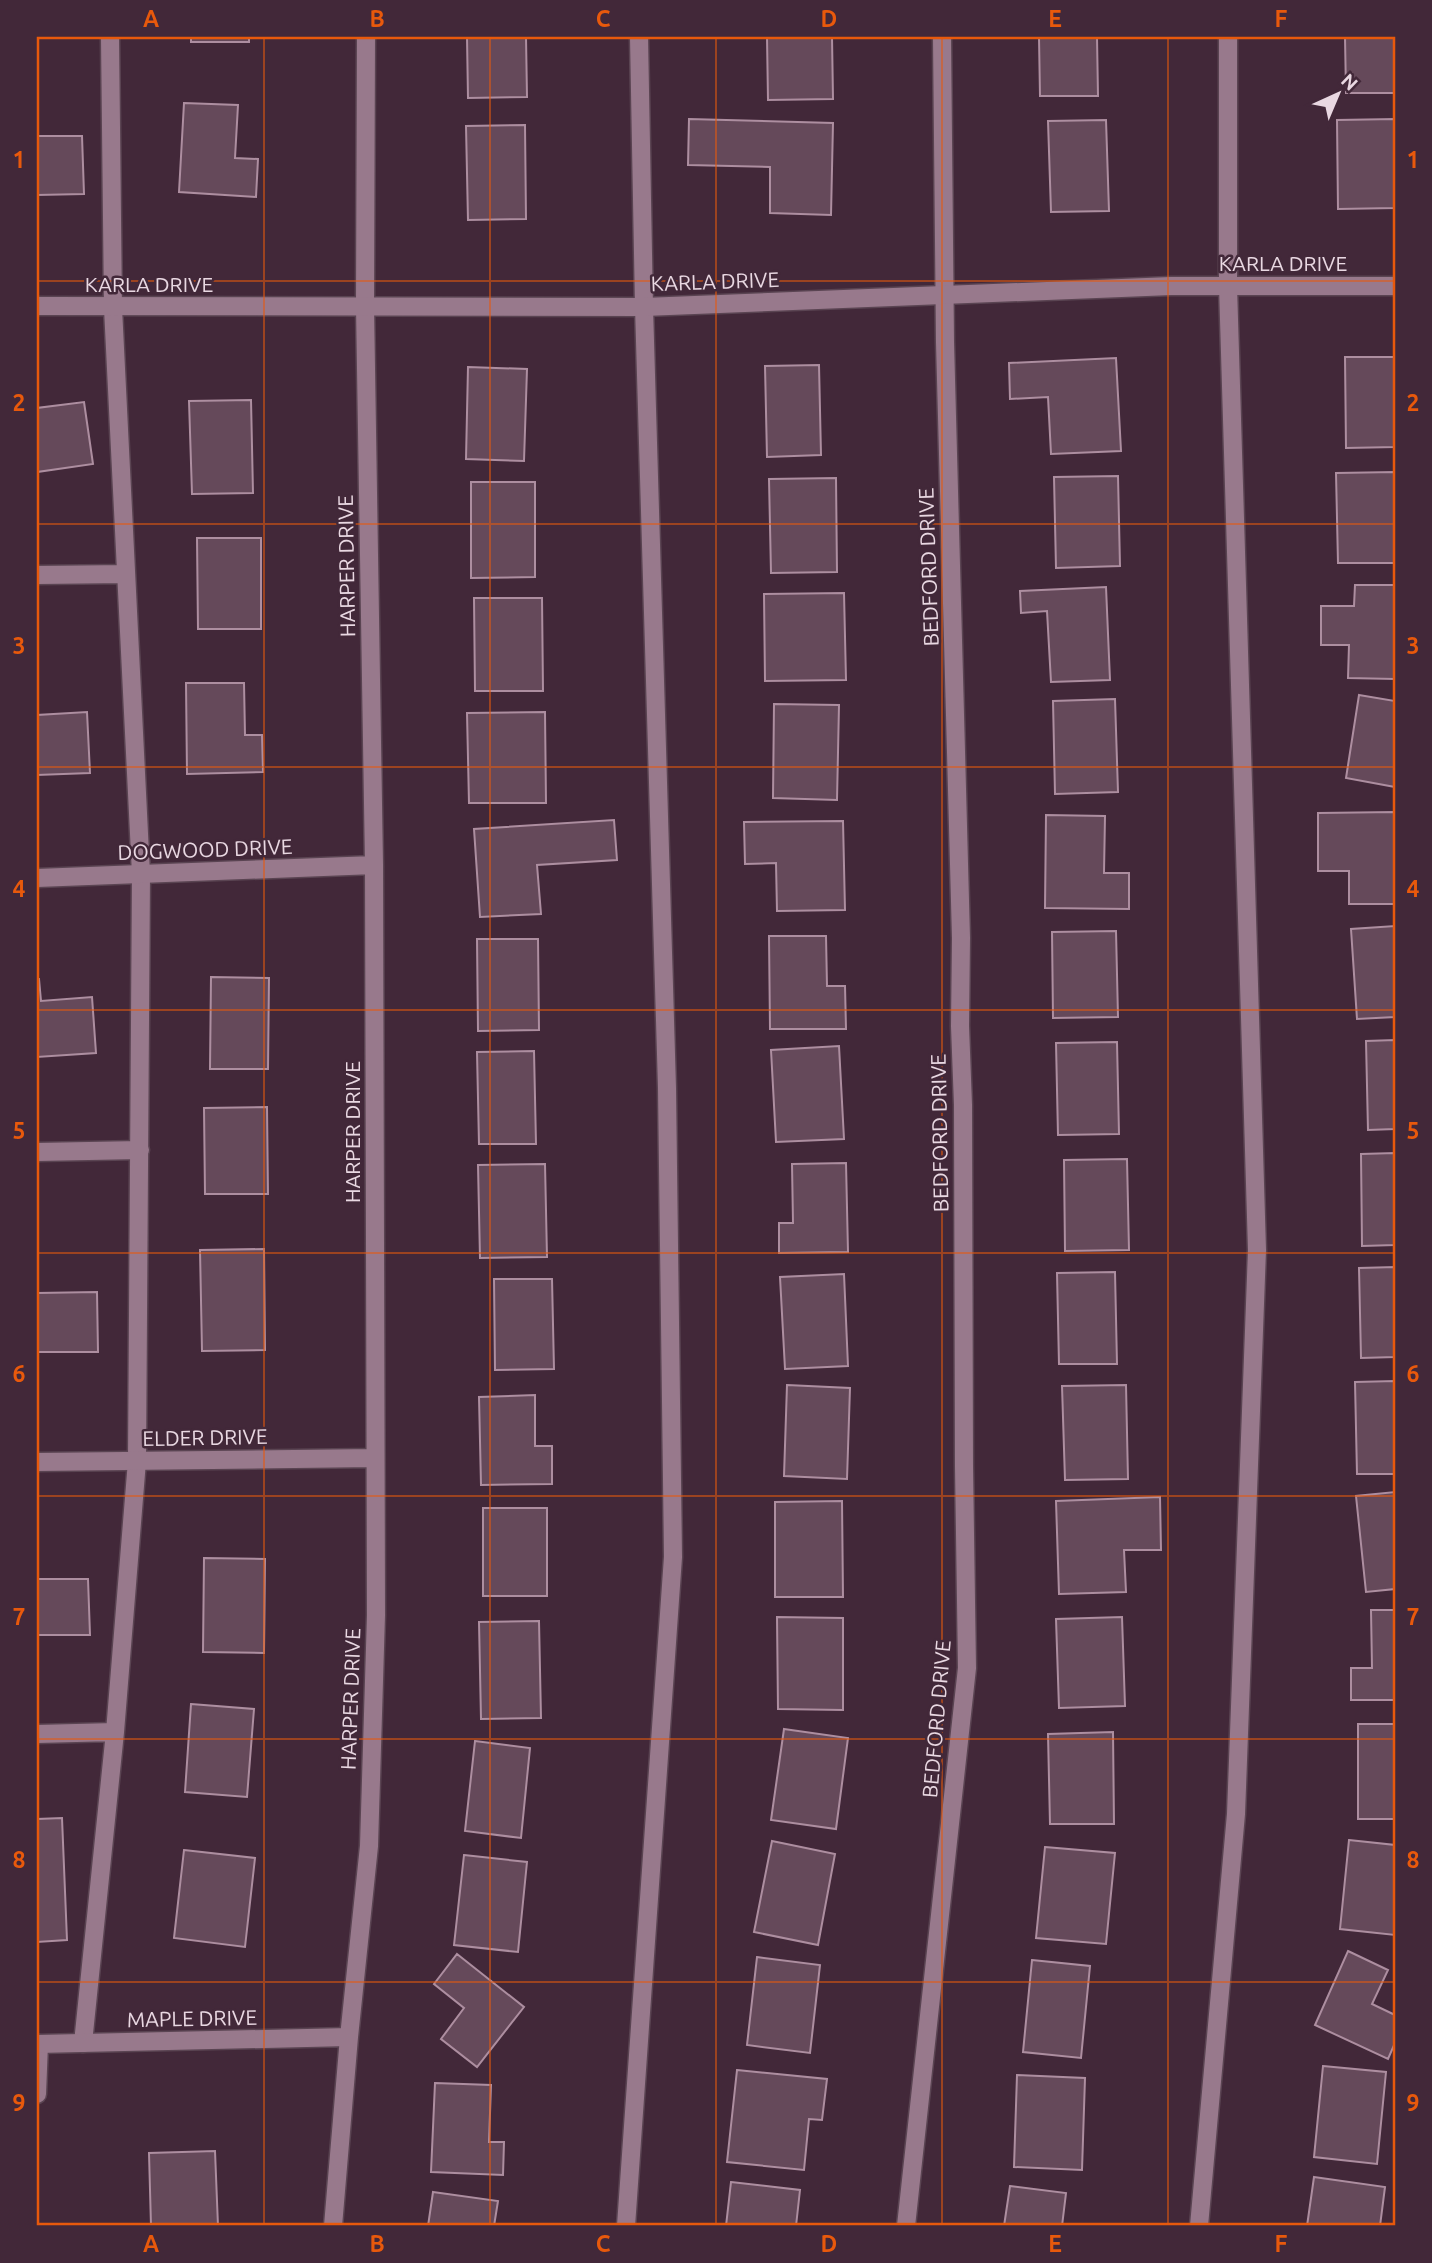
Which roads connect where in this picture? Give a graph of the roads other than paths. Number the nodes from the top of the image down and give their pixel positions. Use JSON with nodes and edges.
{"nodes":[{"id":1,"x":110,"y":37,"type":"edge"},
{"id":2,"x":366,"y":37,"type":"edge"},
{"id":3,"x":639,"y":37,"type":"edge"},
{"id":4,"x":942,"y":37,"type":"edge"},
{"id":5,"x":1228,"y":37,"type":"edge"},
{"id":6,"x":1228,"y":286,"type":"junction"},
{"id":7,"x":1395,"y":286,"type":"edge"},
{"id":8,"x":944,"y":296,"type":"junction"},
{"id":9,"x":37,"y":306,"type":"edge"},
{"id":10,"x":365,"y":306,"type":"junction"},
{"id":11,"x":644,"y":307,"type":"junction"},
{"id":12,"x":113,"y":308,"type":"junction"},
{"id":13,"x":126,"y":574,"type":"junction"},
{"id":14,"x":37,"y":575,"type":"edge"},
{"id":15,"x":374,"y":865,"type":"junction"},
{"id":16,"x":141,"y":874,"type":"junction"},
{"id":17,"x":37,"y":878,"type":"edge"},
{"id":18,"x":140,"y":1150,"type":"junction"},
{"id":19,"x":37,"y":1152,"type":"edge"},
{"id":20,"x":374,"y":1458,"type":"junction"},
{"id":21,"x":137,"y":1461,"type":"junction"},
{"id":22,"x":37,"y":1462,"type":"edge"},
{"id":23,"x":115,"y":1732,"type":"junction"},
{"id":24,"x":37,"y":1734,"type":"edge"},
{"id":25,"x":349,"y":2037,"type":"junction"},
{"id":26,"x":83,"y":2043,"type":"junction"},
{"id":27,"x":38,"y":2044,"type":"edge"},
{"id":28,"x":37,"y":2094,"type":"edge"},
{"id":29,"x":333,"y":2226,"type":"edge"},
{"id":30,"x":626,"y":2226,"type":"edge"},
{"id":31,"x":906,"y":2226,"type":"edge"},
{"id":32,"x":1199,"y":2226,"type":"edge"}],
"edges":[{"from":1,"to":12,"type":"street"},
{"from":2,"to":10,"type":"street","name":"HARPER DRIVE"},
{"from":3,"to":11,"type":"street"},
{"from":4,"to":8,"type":"street","name":"BEDFORD DRIVE"},
{"from":5,"to":6,"type":"street"},
{"from":6,"to":7,"type":"street","name":"KARLA DRIVE"},
{"from":6,"to":8,"type":"street","name":"KARLA DRIVE"},
{"from":6,"to":32,"type":"street"},
{"from":8,"to":11,"type":"street","name":"KARLA DRIVE"},
{"from":8,"to":31,"type":"street","name":"BEDFORD DRIVE"},
{"from":9,"to":12,"type":"street","name":"KARLA DRIVE"},
{"from":10,"to":11,"type":"street","name":"KARLA DRIVE"},
{"from":10,"to":12,"type":"street","name":"KARLA DRIVE"},
{"from":10,"to":15,"type":"street","name":"HARPER DRIVE"},
{"from":11,"to":30,"type":"street"},
{"from":12,"to":13,"type":"street"},
{"from":13,"to":14,"type":"street"},
{"from":13,"to":16,"type":"street"},
{"from":15,"to":16,"type":"street","name":"DOGWOOD DRIVE"},
{"from":15,"to":20,"type":"street","name":"HARPER DRIVE"},
{"from":16,"to":17,"type":"street","name":"DOGWOOD DRIVE"},
{"from":16,"to":18,"type":"street"},
{"from":18,"to":19,"type":"street"},
{"from":18,"to":21,"type":"street"},
{"from":20,"to":21,"type":"street","name":"ELDER DRIVE"},
{"from":20,"to":25,"type":"street","name":"HARPER DRIVE"},
{"from":21,"to":22,"type":"street","name":"ELDER DRIVE"},
{"from":21,"to":23,"type":"street"},
{"from":23,"to":24,"type":"street"},
{"from":23,"to":26,"type":"street"},
{"from":25,"to":26,"type":"street","name":"MAPLE DRIVE"},
{"from":25,"to":29,"type":"street","name":"HARPER DRIVE"},
{"from":26,"to":27,"type":"street","name":"MAPLE DRIVE"},
{"from":27,"to":28,"type":"street"}]}
